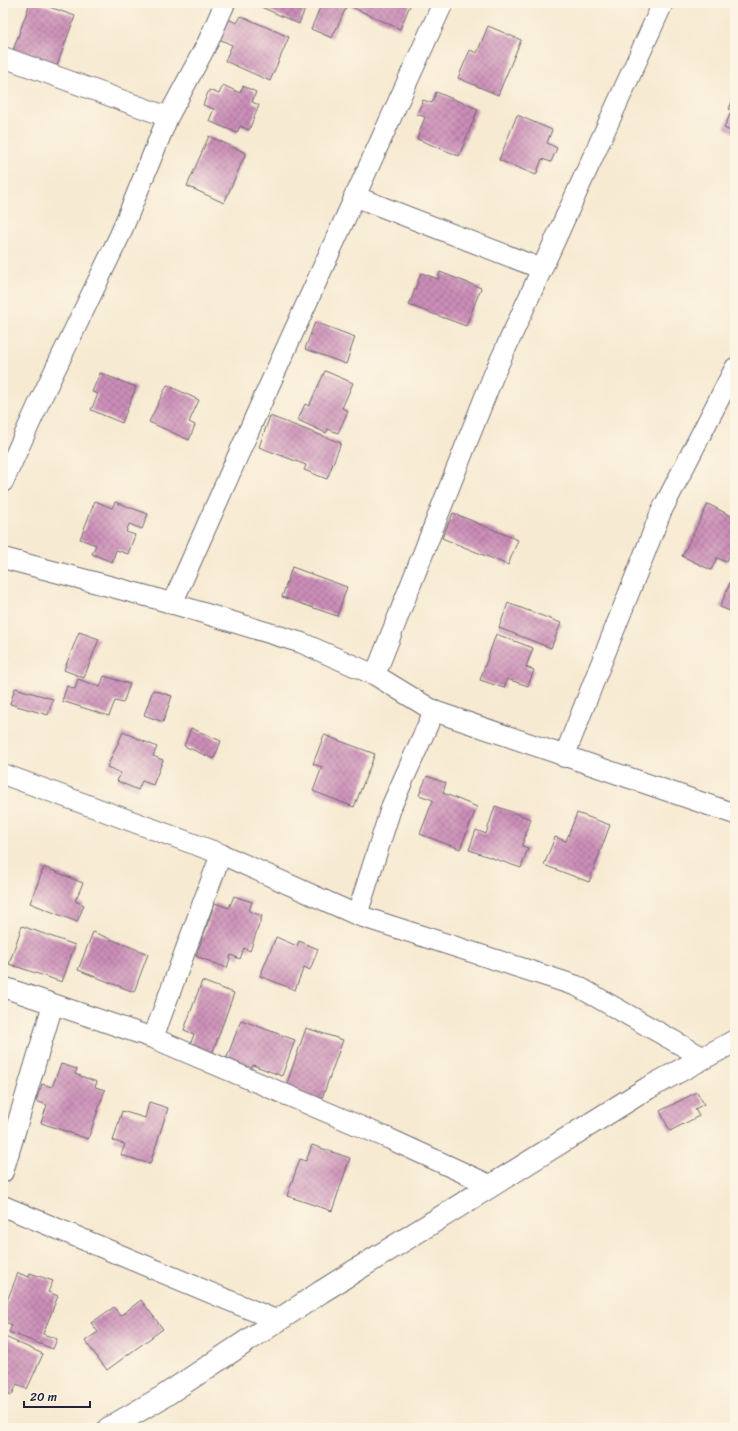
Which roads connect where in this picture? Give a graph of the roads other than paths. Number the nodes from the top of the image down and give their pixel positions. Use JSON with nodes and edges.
{"nodes":[{"id":1,"x":225,"y":3,"type":"edge"},
{"id":2,"x":443,"y":3,"type":"edge"},
{"id":3,"x":662,"y":3,"type":"edge"},
{"id":4,"x":3,"y":57,"type":"edge"},
{"id":5,"x":168,"y":117,"type":"junction"},
{"id":6,"x":354,"y":196,"type":"junction"},
{"id":7,"x":542,"y":269,"type":"junction"},
{"id":8,"x":735,"y":368,"type":"edge"},
{"id":9,"x":3,"y":482,"type":"edge"},
{"id":10,"x":3,"y":558,"type":"edge"},
{"id":11,"x":172,"y":604,"type":"junction"},
{"id":12,"x":375,"y":675,"type":"junction"},
{"id":13,"x":434,"y":711,"type":"junction"},
{"id":14,"x":564,"y":757,"type":"junction"},
{"id":15,"x":3,"y":774,"type":"edge"},
{"id":16,"x":735,"y":814,"type":"edge"},
{"id":17,"x":221,"y":854,"type":"junction"},
{"id":18,"x":357,"y":915,"type":"junction"},
{"id":19,"x":3,"y":987,"type":"edge"},
{"id":20,"x":53,"y":1004,"type":"junction"},
{"id":21,"x":153,"y":1038,"type":"junction"},
{"id":22,"x":735,"y":1041,"type":"edge"},
{"id":23,"x":704,"y":1058,"type":"junction"},
{"id":24,"x":3,"y":1172,"type":"edge"},
{"id":25,"x":492,"y":1186,"type":"junction"},
{"id":26,"x":3,"y":1206,"type":"edge"},
{"id":27,"x":278,"y":1321,"type":"junction"},
{"id":28,"x":109,"y":1428,"type":"edge"}],
"edges":[{"from":1,"to":5,"type":"street"},
{"from":2,"to":6,"type":"street"},
{"from":3,"to":7,"type":"street"},
{"from":4,"to":5,"type":"street"},
{"from":5,"to":9,"type":"street"},
{"from":6,"to":7,"type":"street"},
{"from":6,"to":11,"type":"street"},
{"from":7,"to":12,"type":"street"},
{"from":8,"to":14,"type":"street"},
{"from":10,"to":11,"type":"street"},
{"from":11,"to":12,"type":"street"},
{"from":12,"to":13,"type":"street"},
{"from":13,"to":14,"type":"street"},
{"from":13,"to":18,"type":"street"},
{"from":14,"to":16,"type":"street"},
{"from":15,"to":17,"type":"street"},
{"from":17,"to":18,"type":"street"},
{"from":17,"to":21,"type":"street"},
{"from":18,"to":23,"type":"street"},
{"from":19,"to":20,"type":"street"},
{"from":20,"to":21,"type":"street"},
{"from":20,"to":24,"type":"street"},
{"from":21,"to":25,"type":"street"},
{"from":22,"to":23,"type":"street"},
{"from":23,"to":25,"type":"street"},
{"from":25,"to":27,"type":"street"},
{"from":26,"to":27,"type":"street"},
{"from":27,"to":28,"type":"street"}]}
